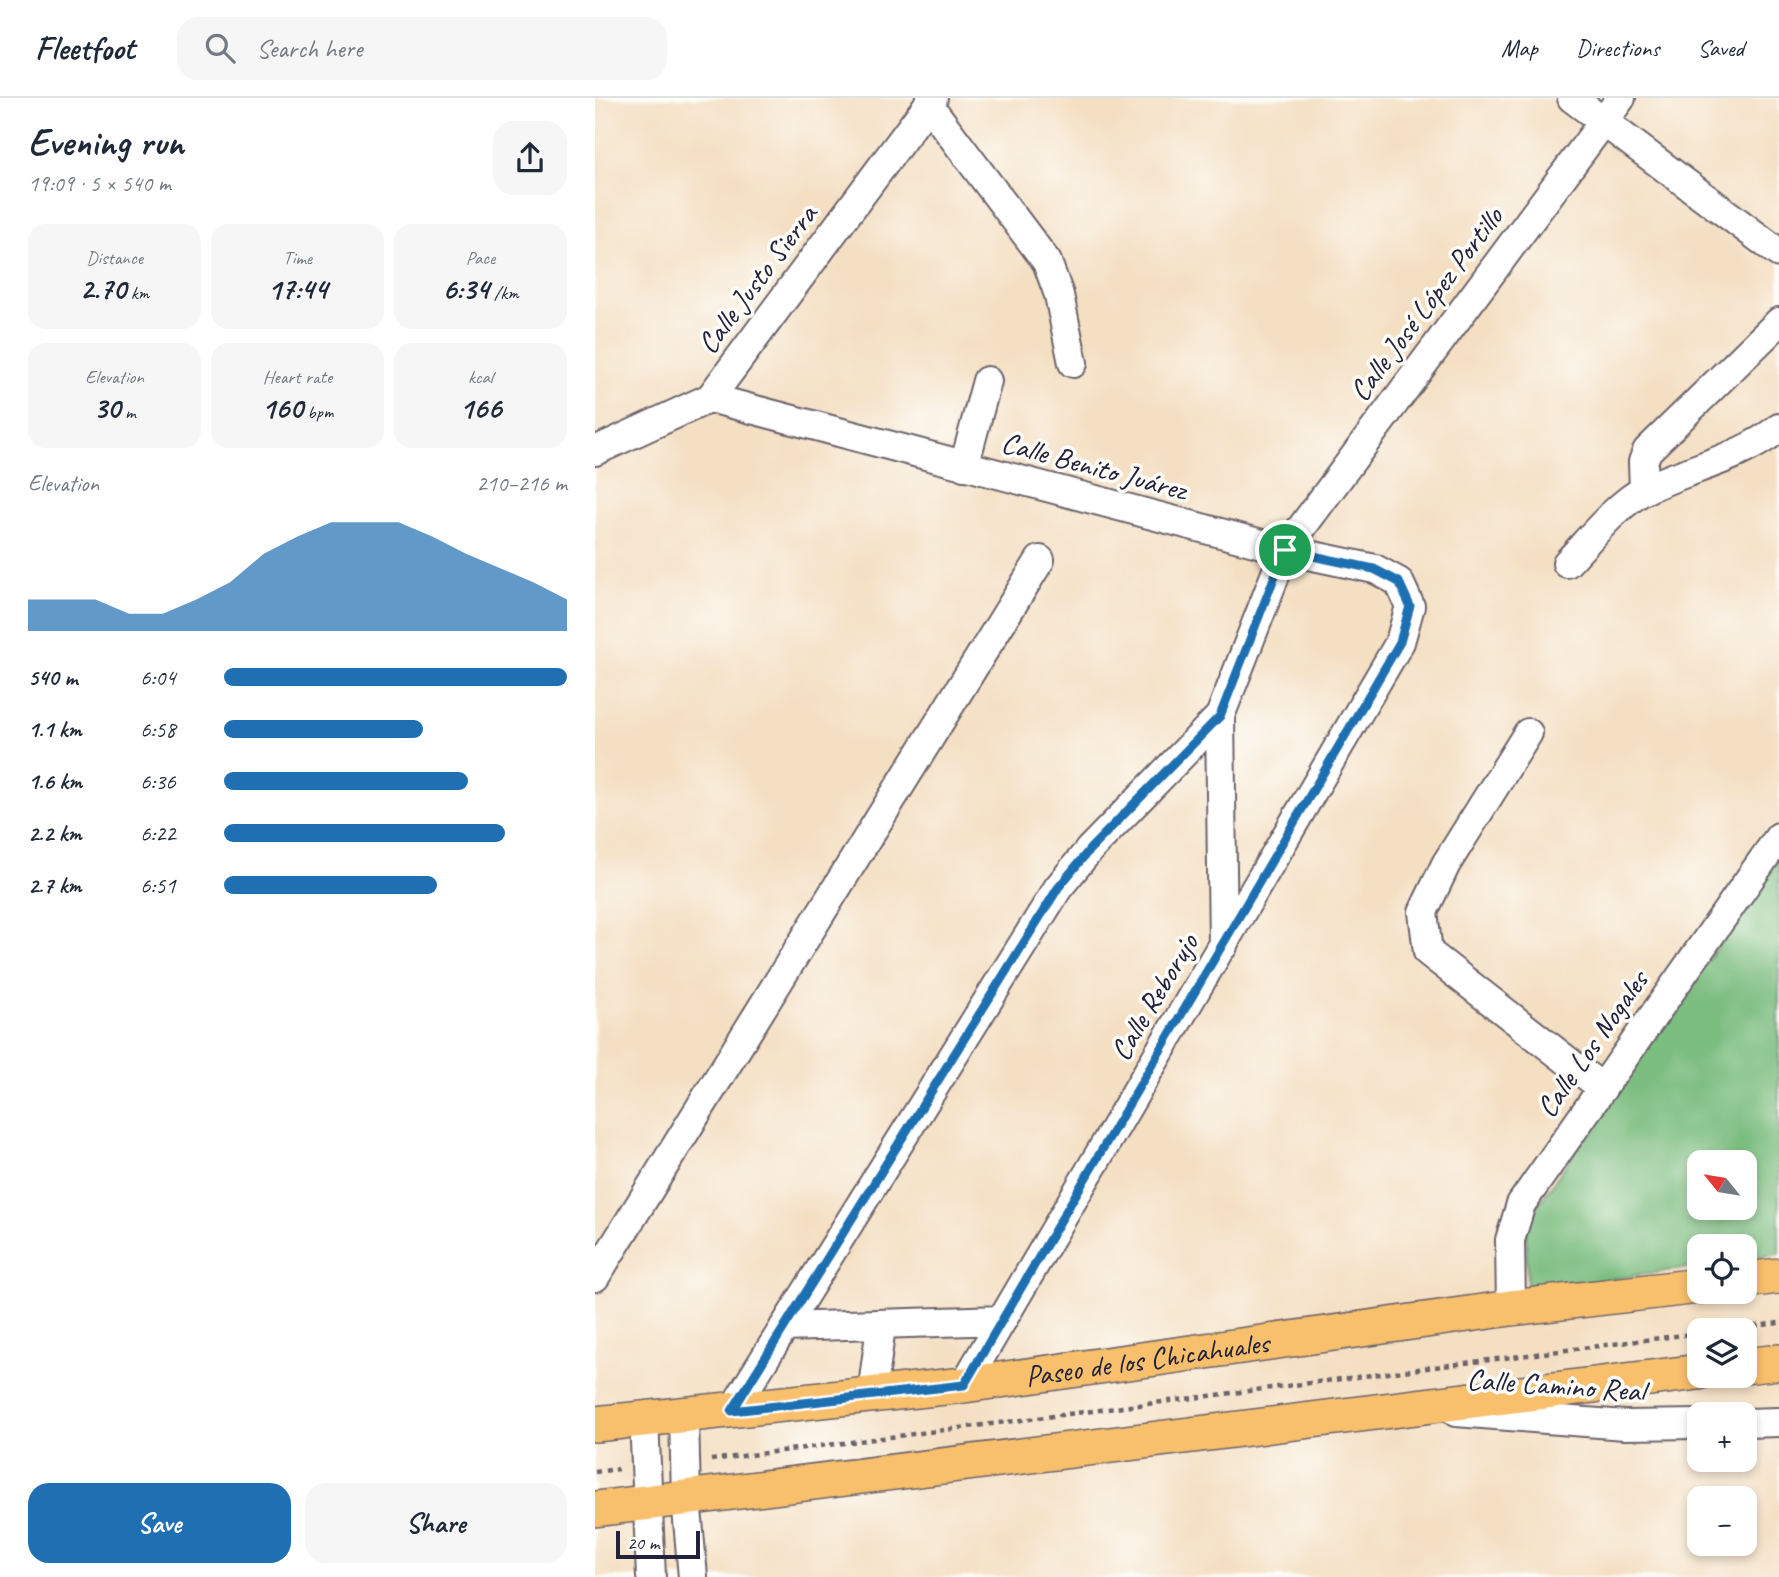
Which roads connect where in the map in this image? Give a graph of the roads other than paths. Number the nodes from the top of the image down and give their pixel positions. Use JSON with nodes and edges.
{"nodes":[{"id":1,"x":1571,"y":98,"type":"edge"},
{"id":2,"x":1621,"y":98,"type":"edge"},
{"id":3,"x":930,"y":101,"type":"edge"},
{"id":4,"x":1603,"y":123,"type":"junction"},
{"id":5,"x":1779,"y":253,"type":"edge"},
{"id":6,"x":1779,"y":322,"type":"edge"},
{"id":7,"x":1073,"y":363,"type":"dead end"},
{"id":8,"x":986,"y":381,"type":"dead end"},
{"id":9,"x":710,"y":398,"type":"junction"},
{"id":10,"x":1779,"y":428,"type":"edge"},
{"id":11,"x":595,"y":451,"type":"edge"},
{"id":12,"x":964,"y":466,"type":"junction"},
{"id":13,"x":1644,"y":490,"type":"junction"},
{"id":14,"x":1285,"y":550,"type":"junction"},
{"id":15,"x":1040,"y":560,"type":"dead end"},
{"id":16,"x":1567,"y":563,"type":"dead end"},
{"id":17,"x":1400,"y":642,"type":"joint"},
{"id":18,"x":1220,"y":716,"type":"junction"},
{"id":19,"x":1528,"y":733,"type":"dead end"},
{"id":20,"x":1779,"y":837,"type":"edge"},
{"id":21,"x":1223,"y":946,"type":"junction"},
{"id":22,"x":1601,"y":1087,"type":"junction"},
{"id":23,"x":1779,"y":1276,"type":"edge"},
{"id":24,"x":595,"y":1278,"type":"edge"},
{"id":25,"x":1757,"y":1279,"type":"edge"},
{"id":26,"x":1687,"y":1287,"type":"edge"},
{"id":27,"x":1511,"y":1308,"type":"junction"},
{"id":28,"x":1002,"y":1320,"type":"junction"},
{"id":29,"x":881,"y":1326,"type":"junction"},
{"id":30,"x":784,"y":1327,"type":"junction"},
{"id":31,"x":1779,"y":1362,"type":"edge"},
{"id":32,"x":1757,"y":1365,"type":"edge"},
{"id":33,"x":1687,"y":1373,"type":"edge"},
{"id":34,"x":964,"y":1385,"type":"junction"},
{"id":35,"x":872,"y":1395,"type":"junction"},
{"id":36,"x":1408,"y":1408,"type":"junction"},
{"id":37,"x":732,"y":1411,"type":"junction"},
{"id":38,"x":684,"y":1416,"type":"junction"},
{"id":39,"x":644,"y":1419,"type":"junction"},
{"id":40,"x":1779,"y":1422,"type":"edge"},
{"id":41,"x":1757,"y":1423,"type":"edge"},
{"id":42,"x":595,"y":1424,"type":"edge"},
{"id":43,"x":1687,"y":1424,"type":"edge"},
{"id":44,"x":686,"y":1498,"type":"junction"},
{"id":45,"x":647,"y":1503,"type":"junction"},
{"id":46,"x":595,"y":1509,"type":"edge"},
{"id":47,"x":651,"y":1577,"type":"edge"},
{"id":48,"x":692,"y":1577,"type":"edge"}],
"edges":[{"from":1,"to":4,"type":"street"},
{"from":2,"to":4,"type":"street","name":"Calle José López Portillo"},
{"from":3,"to":7,"type":"street"},
{"from":3,"to":9,"type":"street","name":"Calle Justo Sierra"},
{"from":4,"to":5,"type":"street"},
{"from":4,"to":14,"type":"street","name":"Calle José López Portillo"},
{"from":6,"to":13,"type":"street"},
{"from":8,"to":12,"type":"street"},
{"from":9,"to":11,"type":"street","name":"Calle Justo Sierra"},
{"from":9,"to":12,"type":"street","name":"Calle Benito Juárez"},
{"from":10,"to":13,"type":"street"},
{"from":12,"to":14,"type":"street","name":"Calle Benito Juárez"},
{"from":13,"to":16,"type":"street"},
{"from":14,"to":17,"type":"street","name":"Calle Benito Juárez"},
{"from":14,"to":18,"type":"street","name":"Calle José López Portillo"},
{"from":15,"to":24,"type":"street"},
{"from":17,"to":21,"type":"street","name":"Calle Reborujo"},
{"from":18,"to":21,"type":"street"},
{"from":18,"to":30,"type":"street"},
{"from":19,"to":22,"type":"street"},
{"from":20,"to":22,"type":"street","name":"Calle Los Nogales"},
{"from":21,"to":28,"type":"street","name":"Calle Reborujo"},
{"from":22,"to":27,"type":"street","name":"Calle Los Nogales"},
{"from":23,"to":25,"type":"main road"},
{"from":26,"to":27,"type":"main road","name":"Paseo de los Chicahuales"},
{"from":27,"to":34,"type":"main road","name":"Paseo de los Chicahuales"},
{"from":28,"to":29,"type":"street"},
{"from":28,"to":34,"type":"street","name":"Calle Reborujo"},
{"from":29,"to":30,"type":"street"},
{"from":29,"to":35,"type":"street"},
{"from":30,"to":37,"type":"street"},
{"from":31,"to":32,"type":"main road"},
{"from":33,"to":36,"type":"main road"},
{"from":34,"to":35,"type":"main road","name":"Paseo de los Chicahuales"},
{"from":35,"to":37,"type":"main road","name":"Paseo de los Chicahuales"},
{"from":36,"to":43,"type":"street","name":"Calle Camino Real"},
{"from":36,"to":44,"type":"main road"},
{"from":37,"to":38,"type":"main road","name":"Paseo de los Chicahuales"},
{"from":38,"to":39,"type":"main road","name":"Paseo de los Chicahuales"},
{"from":38,"to":44,"type":"street"},
{"from":39,"to":42,"type":"main road","name":"Paseo de los Chicahuales"},
{"from":39,"to":45,"type":"street"},
{"from":40,"to":41,"type":"street"},
{"from":44,"to":45,"type":"main road"},
{"from":44,"to":48,"type":"street"},
{"from":45,"to":46,"type":"main road"},
{"from":45,"to":47,"type":"street"}]}
